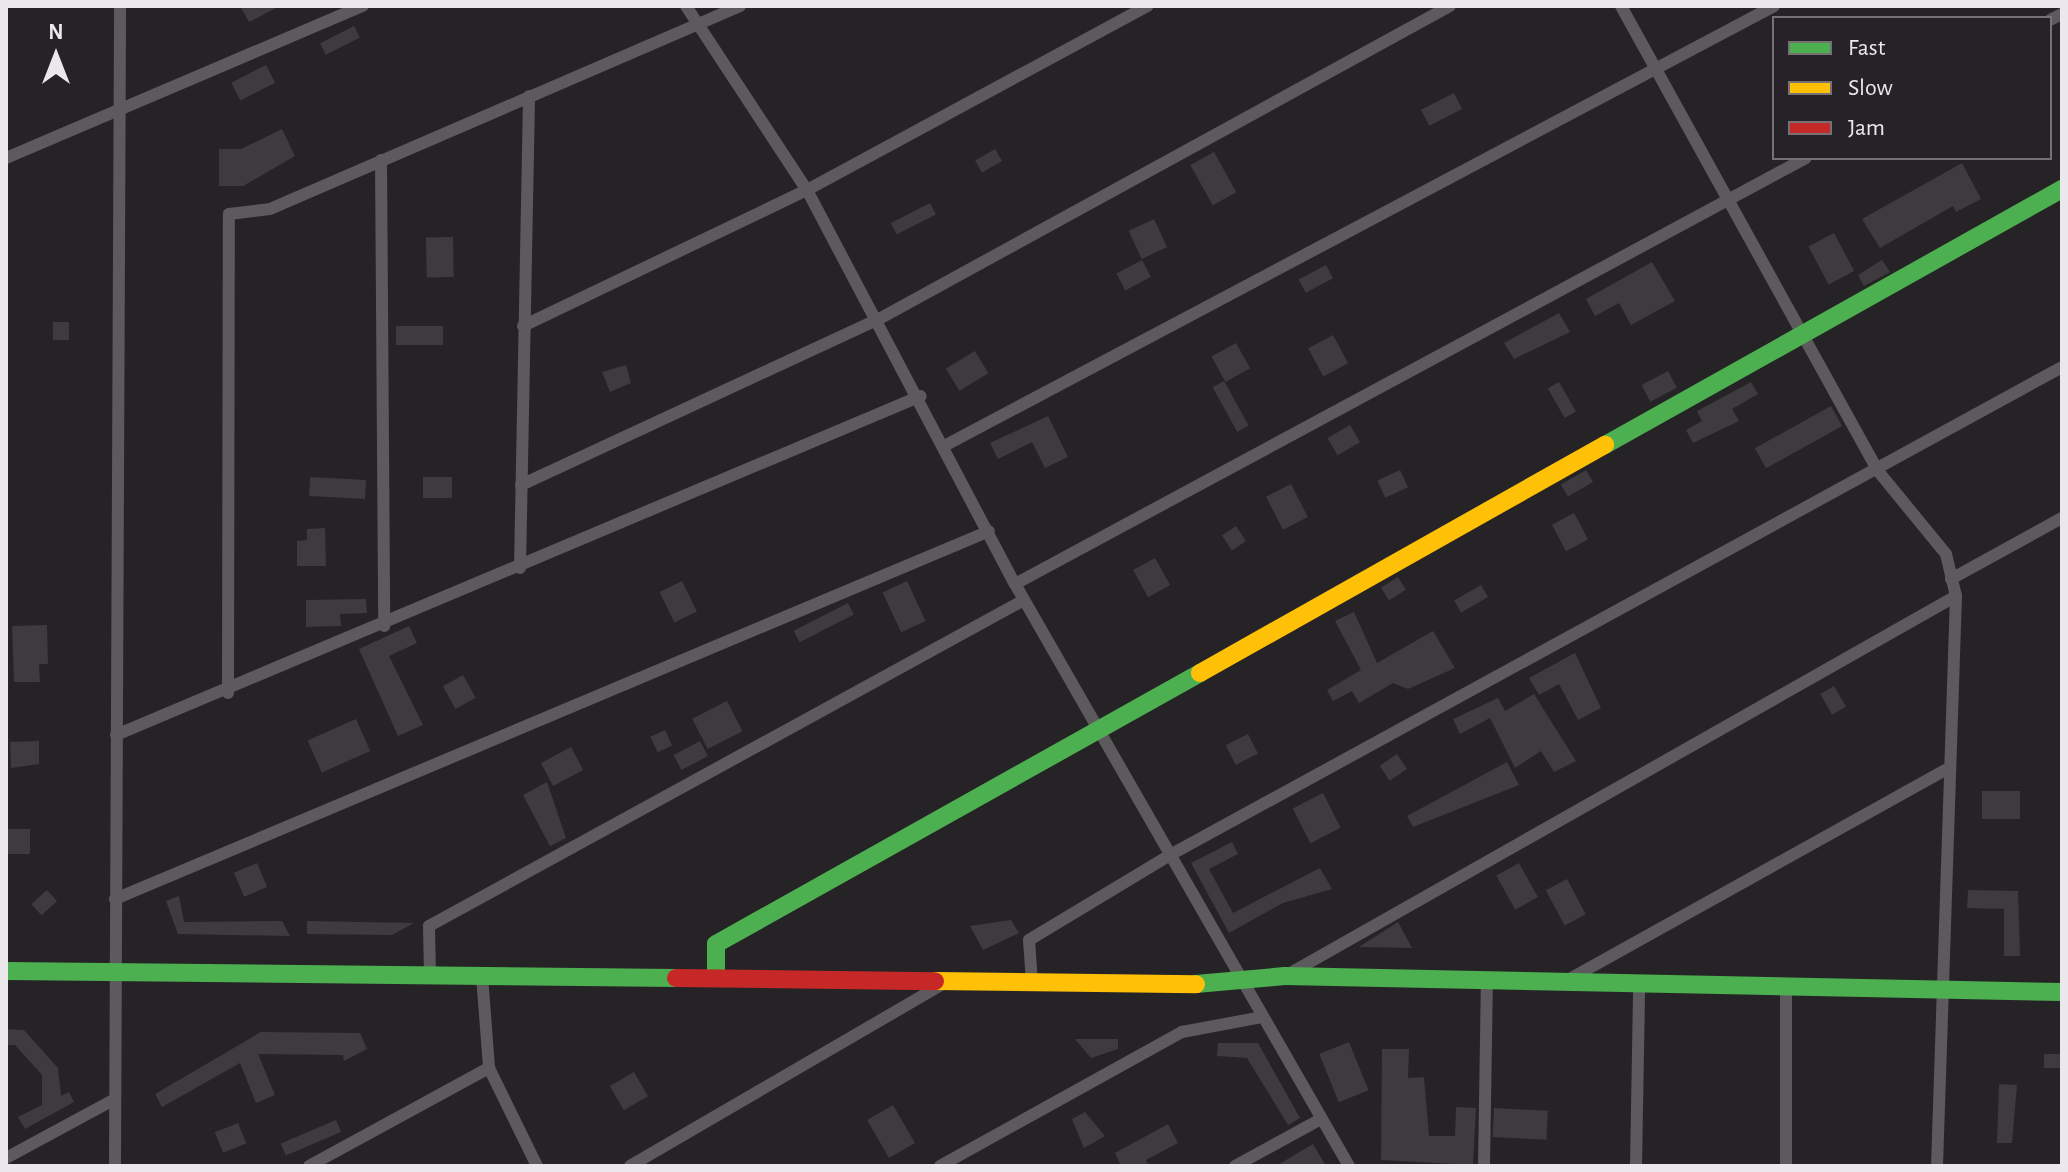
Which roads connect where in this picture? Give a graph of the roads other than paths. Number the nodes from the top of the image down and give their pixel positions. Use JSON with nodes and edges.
{"nodes":[{"id":1,"x":120,"y":6,"type":"edge"},
{"id":2,"x":363,"y":6,"type":"edge"},
{"id":3,"x":686,"y":6,"type":"edge"},
{"id":4,"x":740,"y":6,"type":"edge"},
{"id":5,"x":1148,"y":6,"type":"edge"},
{"id":6,"x":1450,"y":6,"type":"edge"},
{"id":7,"x":1621,"y":6,"type":"edge"},
{"id":8,"x":1774,"y":6,"type":"edge"},
{"id":9,"x":695,"y":23,"type":"junction"},
{"id":10,"x":1658,"y":73,"type":"junction"},
{"id":11,"x":529,"y":96,"type":"junction"},
{"id":12,"x":120,"y":109,"type":"junction"},
{"id":13,"x":6,"y":158,"type":"edge"},
{"id":14,"x":381,"y":160,"type":"junction"},
{"id":15,"x":1802,"y":160,"type":"edge"},
{"id":16,"x":2062,"y":189,"type":"edge"},
{"id":17,"x":807,"y":190,"type":"junction"},
{"id":18,"x":1729,"y":202,"type":"junction"},
{"id":19,"x":879,"y":319,"type":"junction"},
{"id":20,"x":523,"y":326,"type":"junction"},
{"id":21,"x":1801,"y":331,"type":"junction"},
{"id":22,"x":2062,"y":367,"type":"edge"},
{"id":23,"x":921,"y":396,"type":"junction"},
{"id":24,"x":946,"y":445,"type":"junction"},
{"id":25,"x":1878,"y":471,"type":"junction"},
{"id":26,"x":521,"y":485,"type":"junction"},
{"id":27,"x":2062,"y":518,"type":"edge"},
{"id":28,"x":989,"y":531,"type":"junction"},
{"id":29,"x":520,"y":568,"type":"junction"},
{"id":30,"x":1951,"y":579,"type":"junction"},
{"id":31,"x":1015,"y":584,"type":"junction"},
{"id":32,"x":1956,"y":596,"type":"junction"},
{"id":33,"x":1024,"y":600,"type":"junction"},
{"id":34,"x":384,"y":626,"type":"junction"},
{"id":35,"x":228,"y":693,"type":"junction"},
{"id":36,"x":1096,"y":725,"type":"junction"},
{"id":37,"x":116,"y":735,"type":"junction"},
{"id":38,"x":1945,"y":770,"type":"junction"},
{"id":39,"x":1170,"y":855,"type":"junction"},
{"id":40,"x":115,"y":899,"type":"junction"},
{"id":41,"x":6,"y":971,"type":"edge"},
{"id":42,"x":115,"y":972,"type":"junction"},
{"id":43,"x":430,"y":975,"type":"junction"},
{"id":44,"x":482,"y":976,"type":"junction"},
{"id":45,"x":1285,"y":976,"type":"junction"},
{"id":46,"x":716,"y":978,"type":"junction"},
{"id":47,"x":948,"y":981,"type":"junction"},
{"id":48,"x":1032,"y":982,"type":"junction"},
{"id":49,"x":1243,"y":984,"type":"junction"},
{"id":50,"x":1487,"y":984,"type":"junction"},
{"id":51,"x":1557,"y":987,"type":"junction"},
{"id":52,"x":1639,"y":988,"type":"junction"},
{"id":53,"x":1786,"y":989,"type":"junction"},
{"id":54,"x":1938,"y":990,"type":"junction"},
{"id":55,"x":2062,"y":992,"type":"edge"},
{"id":56,"x":1262,"y":1017,"type":"junction"},
{"id":57,"x":489,"y":1068,"type":"junction"},
{"id":58,"x":115,"y":1099,"type":"junction"},
{"id":59,"x":1321,"y":1119,"type":"junction"},
{"id":60,"x":6,"y":1158,"type":"edge"},
{"id":61,"x":115,"y":1166,"type":"edge"},
{"id":62,"x":309,"y":1166,"type":"edge"},
{"id":63,"x":537,"y":1166,"type":"edge"},
{"id":64,"x":630,"y":1166,"type":"edge"},
{"id":65,"x":940,"y":1166,"type":"edge"},
{"id":66,"x":1235,"y":1166,"type":"edge"},
{"id":67,"x":1349,"y":1166,"type":"edge"},
{"id":68,"x":1484,"y":1166,"type":"edge"},
{"id":69,"x":1636,"y":1166,"type":"edge"},
{"id":70,"x":1786,"y":1166,"type":"edge"},
{"id":71,"x":1937,"y":1166,"type":"edge"}],
"edges":[{"from":1,"to":12,"type":"street"},
{"from":2,"to":12,"type":"street"},
{"from":3,"to":9,"type":"street"},
{"from":4,"to":9,"type":"street"},
{"from":5,"to":17,"type":"street"},
{"from":6,"to":19,"type":"street"},
{"from":7,"to":10,"type":"street"},
{"from":8,"to":10,"type":"street"},
{"from":9,"to":11,"type":"street"},
{"from":9,"to":17,"type":"street"},
{"from":10,"to":18,"type":"street"},
{"from":10,"to":24,"type":"street"},
{"from":11,"to":14,"type":"street"},
{"from":11,"to":20,"type":"street"},
{"from":12,"to":13,"type":"street"},
{"from":12,"to":37,"type":"street"},
{"from":14,"to":34,"type":"street"},
{"from":14,"to":35,"type":"street"},
{"from":15,"to":18,"type":"street"},
{"from":16,"to":21,"type":"street"},
{"from":17,"to":19,"type":"street"},
{"from":17,"to":20,"type":"street"},
{"from":18,"to":21,"type":"street"},
{"from":18,"to":31,"type":"street"},
{"from":19,"to":23,"type":"street"},
{"from":19,"to":26,"type":"street"},
{"from":20,"to":26,"type":"street"},
{"from":21,"to":25,"type":"street"},
{"from":21,"to":36,"type":"street"},
{"from":22,"to":25,"type":"street"},
{"from":23,"to":24,"type":"street"},
{"from":23,"to":29,"type":"street"},
{"from":24,"to":28,"type":"street"},
{"from":25,"to":30,"type":"street"},
{"from":25,"to":39,"type":"street"},
{"from":26,"to":29,"type":"street"},
{"from":27,"to":30,"type":"street"},
{"from":28,"to":31,"type":"street"},
{"from":28,"to":40,"type":"street"},
{"from":29,"to":34,"type":"street"},
{"from":30,"to":32,"type":"street"},
{"from":31,"to":33,"type":"street"},
{"from":32,"to":38,"type":"street"},
{"from":32,"to":45,"type":"street"},
{"from":33,"to":36,"type":"street"},
{"from":33,"to":43,"type":"street"},
{"from":34,"to":35,"type":"street"},
{"from":35,"to":37,"type":"street"},
{"from":36,"to":39,"type":"street"},
{"from":36,"to":46,"type":"street"},
{"from":37,"to":40,"type":"street"},
{"from":38,"to":51,"type":"street"},
{"from":38,"to":54,"type":"street"},
{"from":39,"to":48,"type":"street"},
{"from":39,"to":49,"type":"street"},
{"from":40,"to":42,"type":"street"},
{"from":41,"to":42,"type":"street"},
{"from":42,"to":43,"type":"street"},
{"from":42,"to":58,"type":"street"},
{"from":43,"to":44,"type":"street"},
{"from":44,"to":46,"type":"street"},
{"from":44,"to":57,"type":"street"},
{"from":45,"to":49,"type":"street"},
{"from":45,"to":50,"type":"street"},
{"from":46,"to":47,"type":"street"},
{"from":47,"to":48,"type":"street"},
{"from":47,"to":64,"type":"street"},
{"from":48,"to":49,"type":"street"},
{"from":49,"to":56,"type":"street"},
{"from":50,"to":51,"type":"street"},
{"from":50,"to":68,"type":"street"},
{"from":51,"to":52,"type":"street"},
{"from":52,"to":53,"type":"street"},
{"from":52,"to":69,"type":"street"},
{"from":53,"to":54,"type":"street"},
{"from":53,"to":70,"type":"street"},
{"from":54,"to":55,"type":"street"},
{"from":54,"to":71,"type":"street"},
{"from":56,"to":59,"type":"street"},
{"from":56,"to":65,"type":"street"},
{"from":57,"to":62,"type":"street"},
{"from":57,"to":63,"type":"street"},
{"from":58,"to":60,"type":"street"},
{"from":58,"to":61,"type":"street"},
{"from":59,"to":66,"type":"street"},
{"from":59,"to":67,"type":"street"}]}
